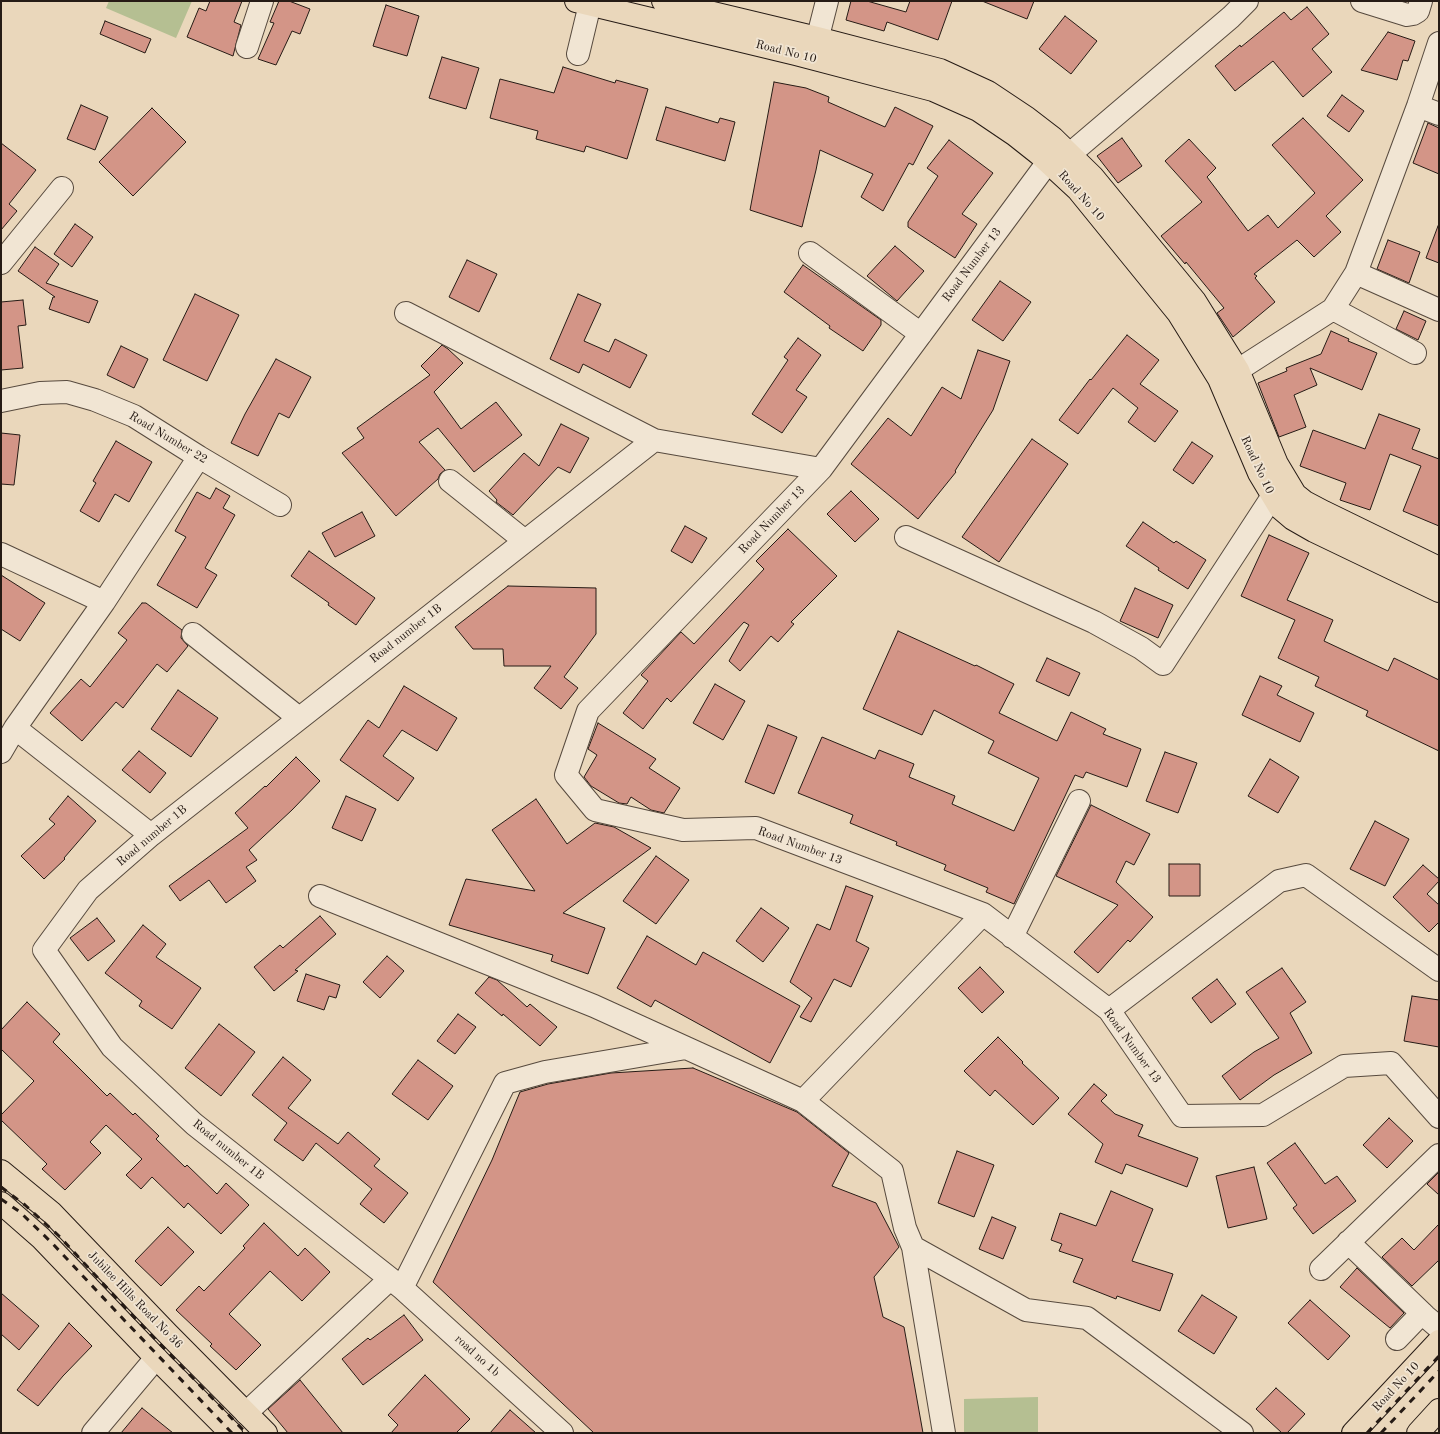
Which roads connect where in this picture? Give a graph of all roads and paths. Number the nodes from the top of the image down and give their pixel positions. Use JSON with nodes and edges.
{"nodes":[{"id":1,"x":262,"y":1,"type":"edge"},
{"id":2,"x":663,"y":1,"type":"edge"},
{"id":3,"x":827,"y":1,"type":"edge"},
{"id":4,"x":1247,"y":1,"type":"edge"},
{"id":5,"x":1362,"y":1,"type":"edge"},
{"id":6,"x":1421,"y":1,"type":"edge"},
{"id":7,"x":582,"y":3,"type":"edge"},
{"id":8,"x":1439,"y":43,"type":"edge"},
{"id":9,"x":247,"y":47,"type":"dead end"},
{"id":10,"x":815,"y":48,"type":"junction"},
{"id":11,"x":578,"y":54,"type":"dead end"},
{"id":12,"x":1418,"y":106,"type":"junction"},
{"id":13,"x":1439,"y":114,"type":"edge"},
{"id":14,"x":1070,"y":154,"type":"junction"},
{"id":15,"x":1048,"y":162,"type":"junction"},
{"id":16,"x":62,"y":188,"type":"dead end"},
{"id":17,"x":810,"y":253,"type":"dead end"},
{"id":18,"x":1,"y":263,"type":"edge"},
{"id":19,"x":1356,"y":273,"type":"junction"},
{"id":20,"x":1333,"y":309,"type":"junction"},
{"id":21,"x":1439,"y":310,"type":"edge"},
{"id":22,"x":406,"y":313,"type":"dead end"},
{"id":23,"x":920,"y":334,"type":"junction"},
{"id":24,"x":1415,"y":353,"type":"dead end"},
{"id":25,"x":1238,"y":370,"type":"junction"},
{"id":26,"x":1,"y":401,"type":"edge"},
{"id":27,"x":654,"y":440,"type":"junction"},
{"id":28,"x":199,"y":457,"type":"junction"},
{"id":29,"x":821,"y":469,"type":"junction"},
{"id":30,"x":450,"y":481,"type":"dead end"},
{"id":31,"x":1272,"y":497,"type":"junction"},
{"id":32,"x":280,"y":505,"type":"dead end"},
{"id":33,"x":906,"y":537,"type":"dead end"},
{"id":34,"x":525,"y":541,"type":"junction"},
{"id":35,"x":1,"y":554,"type":"edge"},
{"id":36,"x":1439,"y":568,"type":"edge"},
{"id":37,"x":1439,"y":591,"type":"edge"},
{"id":38,"x":104,"y":602,"type":"junction"},
{"id":39,"x":193,"y":634,"type":"dead end"},
{"id":40,"x":299,"y":718,"type":"junction"},
{"id":41,"x":15,"y":728,"type":"junction"},
{"id":42,"x":1,"y":752,"type":"edge"},
{"id":43,"x":1079,"y":802,"type":"dead end"},
{"id":44,"x":151,"y":835,"type":"junction"},
{"id":45,"x":320,"y":896,"type":"dead end"},
{"id":46,"x":982,"y":914,"type":"junction"},
{"id":47,"x":1012,"y":937,"type":"junction"},
{"id":48,"x":1439,"y":970,"type":"edge"},
{"id":49,"x":1108,"y":1010,"type":"junction"},
{"id":50,"x":686,"y":1048,"type":"junction"},
{"id":51,"x":804,"y":1101,"type":"junction"},
{"id":52,"x":1439,"y":1117,"type":"edge"},
{"id":53,"x":1439,"y":1155,"type":"edge"},
{"id":54,"x":1,"y":1171,"type":"edge"},
{"id":55,"x":1,"y":1203,"type":"edge"},
{"id":56,"x":1348,"y":1242,"type":"junction"},
{"id":57,"x":913,"y":1247,"type":"junction"},
{"id":58,"x":86,"y":1249,"type":"junction"},
{"id":59,"x":68,"y":1266,"type":"junction"},
{"id":60,"x":1321,"y":1268,"type":"dead end"},
{"id":61,"x":396,"y":1283,"type":"junction"},
{"id":62,"x":1422,"y":1313,"type":"junction"},
{"id":63,"x":1439,"y":1328,"type":"edge"},
{"id":64,"x":1398,"y":1339,"type":"dead end"},
{"id":65,"x":1439,"y":1341,"type":"edge"},
{"id":66,"x":156,"y":1358,"type":"junction"},
{"id":67,"x":1439,"y":1410,"type":"edge"},
{"id":68,"x":246,"y":1413,"type":"junction"},
{"id":69,"x":93,"y":1433,"type":"edge"},
{"id":70,"x":231,"y":1433,"type":"edge"},
{"id":71,"x":266,"y":1433,"type":"edge"},
{"id":72,"x":562,"y":1433,"type":"edge"},
{"id":73,"x":944,"y":1433,"type":"edge"},
{"id":74,"x":1242,"y":1433,"type":"edge"},
{"id":75,"x":1354,"y":1433,"type":"edge"},
{"id":76,"x":1418,"y":1433,"type":"edge"}],
"edges":[{"from":1,"to":9,"type":"street"},
{"from":2,"to":10,"type":"main road","name":"Road No 10"},
{"from":3,"to":10,"type":"street"},
{"from":4,"to":14,"type":"street"},
{"from":5,"to":6,"type":"street"},
{"from":7,"to":10,"type":"main road","name":"Road No 10"},
{"from":7,"to":11,"type":"street"},
{"from":8,"to":12,"type":"street"},
{"from":10,"to":14,"type":"main road","name":"Road No 10"},
{"from":10,"to":15,"type":"main road","name":"Road No 10"},
{"from":12,"to":13,"type":"street"},
{"from":12,"to":19,"type":"street"},
{"from":14,"to":25,"type":"main road","name":"Road No 10"},
{"from":15,"to":23,"type":"street","name":"Road Number 13"},
{"from":15,"to":31,"type":"main road","name":"Road No 10"},
{"from":16,"to":18,"type":"street"},
{"from":17,"to":23,"type":"street"},
{"from":19,"to":20,"type":"street"},
{"from":19,"to":21,"type":"street"},
{"from":20,"to":24,"type":"street"},
{"from":20,"to":25,"type":"street"},
{"from":22,"to":27,"type":"street"},
{"from":23,"to":29,"type":"street","name":"Road Number 13"},
{"from":25,"to":36,"type":"main road","name":"Road No 10"},
{"from":26,"to":28,"type":"street","name":"Road Number 22"},
{"from":27,"to":29,"type":"street"},
{"from":27,"to":34,"type":"street","name":"Road number 1B"},
{"from":28,"to":32,"type":"street","name":"Road Number 22"},
{"from":28,"to":38,"type":"street"},
{"from":29,"to":46,"type":"street","name":"Road Number 13"},
{"from":30,"to":34,"type":"street"},
{"from":31,"to":33,"type":"street"},
{"from":31,"to":37,"type":"main road","name":"Road No 10"},
{"from":34,"to":40,"type":"street","name":"Road number 1B"},
{"from":35,"to":38,"type":"street"},
{"from":38,"to":41,"type":"street"},
{"from":39,"to":40,"type":"street"},
{"from":40,"to":44,"type":"street","name":"Road number 1B"},
{"from":41,"to":42,"type":"street"},
{"from":41,"to":44,"type":"street"},
{"from":43,"to":47,"type":"street"},
{"from":44,"to":61,"type":"street","name":"Road number 1B"},
{"from":45,"to":50,"type":"street"},
{"from":46,"to":47,"type":"street","name":"Road Number 13"},
{"from":46,"to":51,"type":"street"},
{"from":47,"to":49,"type":"street","name":"Road Number 13"},
{"from":48,"to":49,"type":"street"},
{"from":49,"to":52,"type":"street","name":"Road Number 13"},
{"from":50,"to":51,"type":"street"},
{"from":50,"to":61,"type":"street"},
{"from":51,"to":57,"type":"street"},
{"from":53,"to":56,"type":"street"},
{"from":54,"to":58,"type":"main road","name":"Jubilee Hills Road No 36"},
{"from":55,"to":59,"type":"main road","name":"Jubilee Hills Road No 36"},
{"from":56,"to":60,"type":"street"},
{"from":56,"to":62,"type":"street"},
{"from":57,"to":73,"type":"street"},
{"from":57,"to":74,"type":"street"},
{"from":58,"to":59,"type":"main road"},
{"from":58,"to":68,"type":"main road","name":"Jubilee Hills Road No 36"},
{"from":59,"to":66,"type":"main road","name":"Jubilee Hills Road No 36"},
{"from":61,"to":68,"type":"street"},
{"from":61,"to":72,"type":"street","name":"road no 1b"},
{"from":62,"to":63,"type":"street"},
{"from":62,"to":64,"type":"street"},
{"from":65,"to":75,"type":"main road","name":"Road No 10"},
{"from":66,"to":69,"type":"street"},
{"from":66,"to":70,"type":"main road","name":"Jubilee Hills Road No 36"},
{"from":67,"to":76,"type":"main road"},
{"from":68,"to":71,"type":"main road","name":"Jubilee Hills Road No 36"}]}
